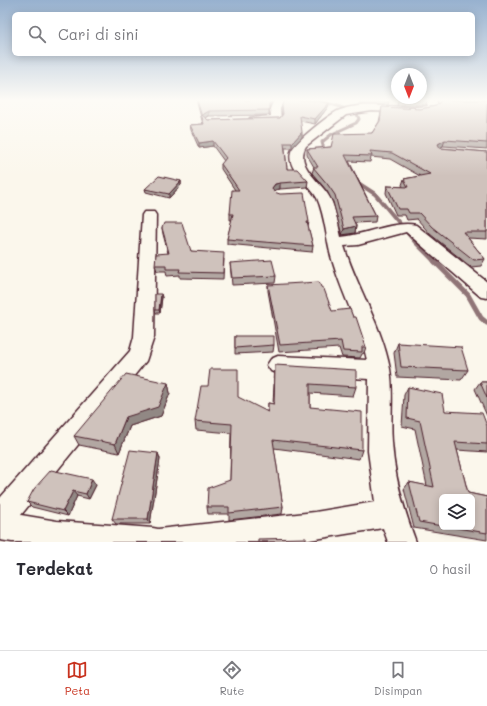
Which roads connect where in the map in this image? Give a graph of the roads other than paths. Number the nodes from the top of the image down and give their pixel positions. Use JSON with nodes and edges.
{"nodes":[{"id":1,"x":326,"y":125,"type":"edge"},
{"id":2,"x":149,"y":215,"type":"dead end"},
{"id":3,"x":335,"y":242,"type":"junction"},
{"id":4,"x":487,"y":292,"type":"edge"},
{"id":5,"x":278,"y":365,"type":"edge"},
{"id":6,"x":380,"y":370,"type":"junction"},
{"id":7,"x":391,"y":513,"type":"junction"},
{"id":8,"x":0,"y":519,"type":"edge"},
{"id":9,"x":0,"y":526,"type":"edge"},
{"id":10,"x":153,"y":542,"type":"edge"},
{"id":11,"x":162,"y":542,"type":"edge"},
{"id":12,"x":402,"y":542,"type":"edge"}],
"edges":[{"from":1,"to":3,"type":"street"},
{"from":2,"to":8,"type":"street"},
{"from":3,"to":4,"type":"street"},
{"from":3,"to":6,"type":"street"},
{"from":5,"to":6,"type":"street"},
{"from":6,"to":7,"type":"street"},
{"from":7,"to":11,"type":"street"},
{"from":7,"to":12,"type":"street"},
{"from":9,"to":10,"type":"street"}]}
